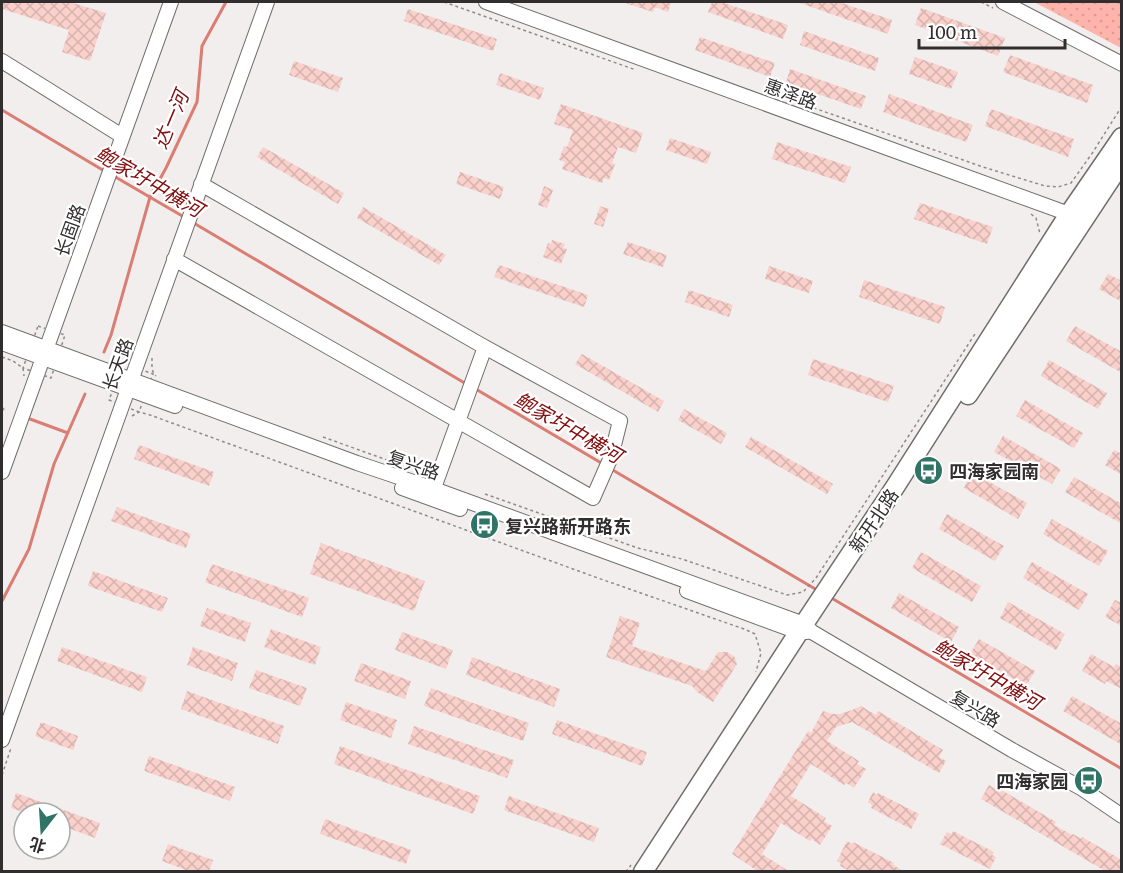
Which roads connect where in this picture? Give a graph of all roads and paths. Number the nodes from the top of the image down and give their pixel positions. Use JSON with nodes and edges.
{"nodes":[{"id":1,"x":171,"y":2,"type":"edge"},
{"id":2,"x":267,"y":2,"type":"edge"},
{"id":3,"x":444,"y":2,"type":"edge"},
{"id":4,"x":486,"y":2,"type":"edge"},
{"id":5,"x":1003,"y":2,"type":"edge"},
{"id":6,"x":2,"y":62,"type":"edge"},
{"id":7,"x":1122,"y":64,"type":"edge"},
{"id":8,"x":635,"y":70,"type":"dead end"},
{"id":9,"x":782,"y":96,"type":"dead end"},
{"id":10,"x":1122,"y":106,"type":"edge"},
{"id":11,"x":122,"y":136,"type":"junction"},
{"id":12,"x":1122,"y":137,"type":"edge"},
{"id":13,"x":1122,"y":162,"type":"edge"},
{"id":14,"x":201,"y":184,"type":"junction"},
{"id":15,"x":1028,"y":210,"type":"dead end"},
{"id":16,"x":1075,"y":219,"type":"junction"},
{"id":17,"x":1037,"y":239,"type":"dead end"},
{"id":18,"x":174,"y":259,"type":"junction"},
{"id":19,"x":979,"y":328,"type":"dead end"},
{"id":20,"x":2,"y":332,"type":"edge"},
{"id":21,"x":2,"y":343,"type":"edge"},
{"id":22,"x":485,"y":347,"type":"junction"},
{"id":23,"x":44,"y":352,"type":"junction"},
{"id":24,"x":153,"y":356,"type":"dead end"},
{"id":25,"x":2,"y":357,"type":"edge"},
{"id":26,"x":24,"y":375,"type":"dead end"},
{"id":27,"x":158,"y":378,"type":"dead end"},
{"id":28,"x":129,"y":384,"type":"junction"},
{"id":29,"x":131,"y":417,"type":"dead end"},
{"id":30,"x":459,"y":422,"type":"junction"},
{"id":31,"x":324,"y":438,"type":"dead end"},
{"id":32,"x":403,"y":465,"type":"dead end"},
{"id":33,"x":2,"y":472,"type":"edge"},
{"id":34,"x":481,"y":493,"type":"dead end"},
{"id":35,"x":432,"y":494,"type":"junction"},
{"id":36,"x":828,"y":590,"type":"junction"},
{"id":37,"x":805,"y":629,"type":"junction"},
{"id":38,"x":756,"y":673,"type":"dead end"},
{"id":39,"x":7,"y":742,"type":"edge"},
{"id":40,"x":2,"y":775,"type":"edge"},
{"id":41,"x":1122,"y":816,"type":"edge"},
{"id":42,"x":638,"y":867,"type":"edge"},
{"id":43,"x":626,"y":872,"type":"edge"},
{"id":44,"x":658,"y":872,"type":"edge"}],
"edges":[{"from":1,"to":11,"type":"street","name":"长固路"},
{"from":2,"to":14,"type":"street","name":"长天路"},
{"from":3,"to":8,"type":"path"},
{"from":4,"to":16,"type":"street","name":"惠泽路"},
{"from":5,"to":7,"type":"street"},
{"from":6,"to":11,"type":"street"},
{"from":9,"to":10,"type":"path"},
{"from":11,"to":23,"type":"street","name":"长固路"},
{"from":12,"to":16,"type":"main road","name":"新开北路"},
{"from":13,"to":16,"type":"main road","name":"新开北路"},
{"from":14,"to":18,"type":"street","name":"长天路"},
{"from":14,"to":22,"type":"street"},
{"from":15,"to":17,"type":"path"},
{"from":16,"to":36,"type":"main road","name":"新开北路"},
{"from":18,"to":28,"type":"street","name":"长天路"},
{"from":18,"to":30,"type":"street"},
{"from":19,"to":36,"type":"path"},
{"from":20,"to":23,"type":"street","name":"复兴路"},
{"from":21,"to":23,"type":"street","name":"复兴路"},
{"from":22,"to":30,"type":"street"},
{"from":22,"to":30,"type":"street"},
{"from":23,"to":28,"type":"street","name":"复兴路"},
{"from":23,"to":33,"type":"street","name":"长固路"},
{"from":24,"to":27,"type":"path"},
{"from":25,"to":26,"type":"path"},
{"from":28,"to":35,"type":"street","name":"复兴路"},
{"from":28,"to":39,"type":"street","name":"长天路"},
{"from":29,"to":38,"type":"path"},
{"from":30,"to":35,"type":"street"},
{"from":31,"to":32,"type":"path"},
{"from":34,"to":36,"type":"path"},
{"from":35,"to":37,"type":"street","name":"复兴路"},
{"from":36,"to":37,"type":"main road","name":"新开北路"},
{"from":37,"to":41,"type":"street","name":"复兴路"},
{"from":37,"to":42,"type":"main road","name":"新开北路"},
{"from":37,"to":44,"type":"main road","name":"新开北路"},
{"from":39,"to":40,"type":"path"},
{"from":42,"to":43,"type":"path"}]}
